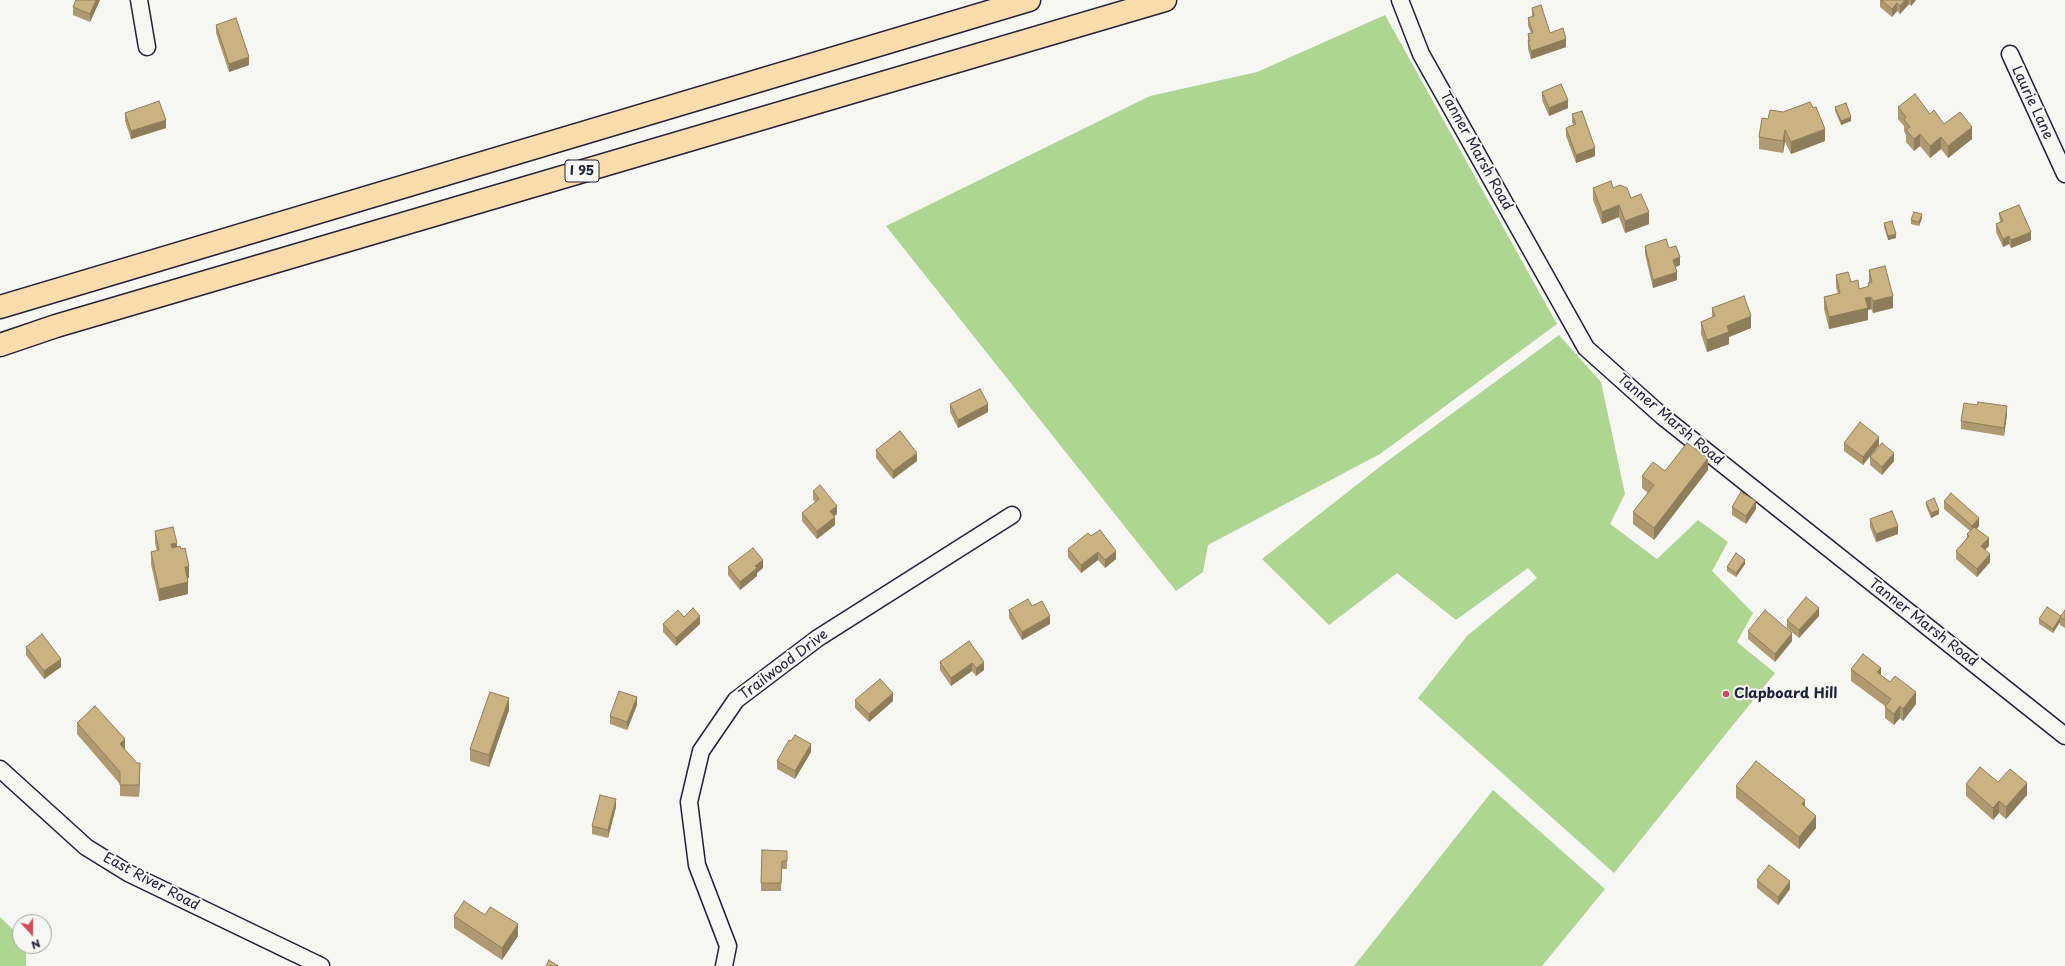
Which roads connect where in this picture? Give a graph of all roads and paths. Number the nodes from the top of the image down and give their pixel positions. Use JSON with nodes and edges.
{"nodes":[{"id":1,"x":139,"y":0,"type":"edge"},
{"id":2,"x":1029,"y":0,"type":"edge"},
{"id":3,"x":1165,"y":0,"type":"edge"},
{"id":4,"x":1400,"y":0,"type":"edge"},
{"id":5,"x":147,"y":47,"type":"dead end"},
{"id":6,"x":2010,"y":54,"type":"dead end"},
{"id":7,"x":2065,"y":174,"type":"edge"},
{"id":8,"x":0,"y":307,"type":"edge"},
{"id":9,"x":0,"y":345,"type":"edge"},
{"id":10,"x":1012,"y":515,"type":"dead end"},
{"id":11,"x":2065,"y":736,"type":"edge"},
{"id":12,"x":0,"y":769,"type":"edge"},
{"id":13,"x":321,"y":966,"type":"edge"},
{"id":14,"x":724,"y":966,"type":"edge"}],
"edges":[{"from":1,"to":5,"type":"street"},
{"from":2,"to":8,"type":"highway"},
{"from":3,"to":9,"type":"highway","number":"I 95"},
{"from":4,"to":11,"type":"street","name":"Tanner Marsh Road"},
{"from":6,"to":7,"type":"street","name":"Laurie Lane"},
{"from":10,"to":14,"type":"street","name":"Trailwood Drive"},
{"from":12,"to":13,"type":"street","name":"East River Road"}]}
